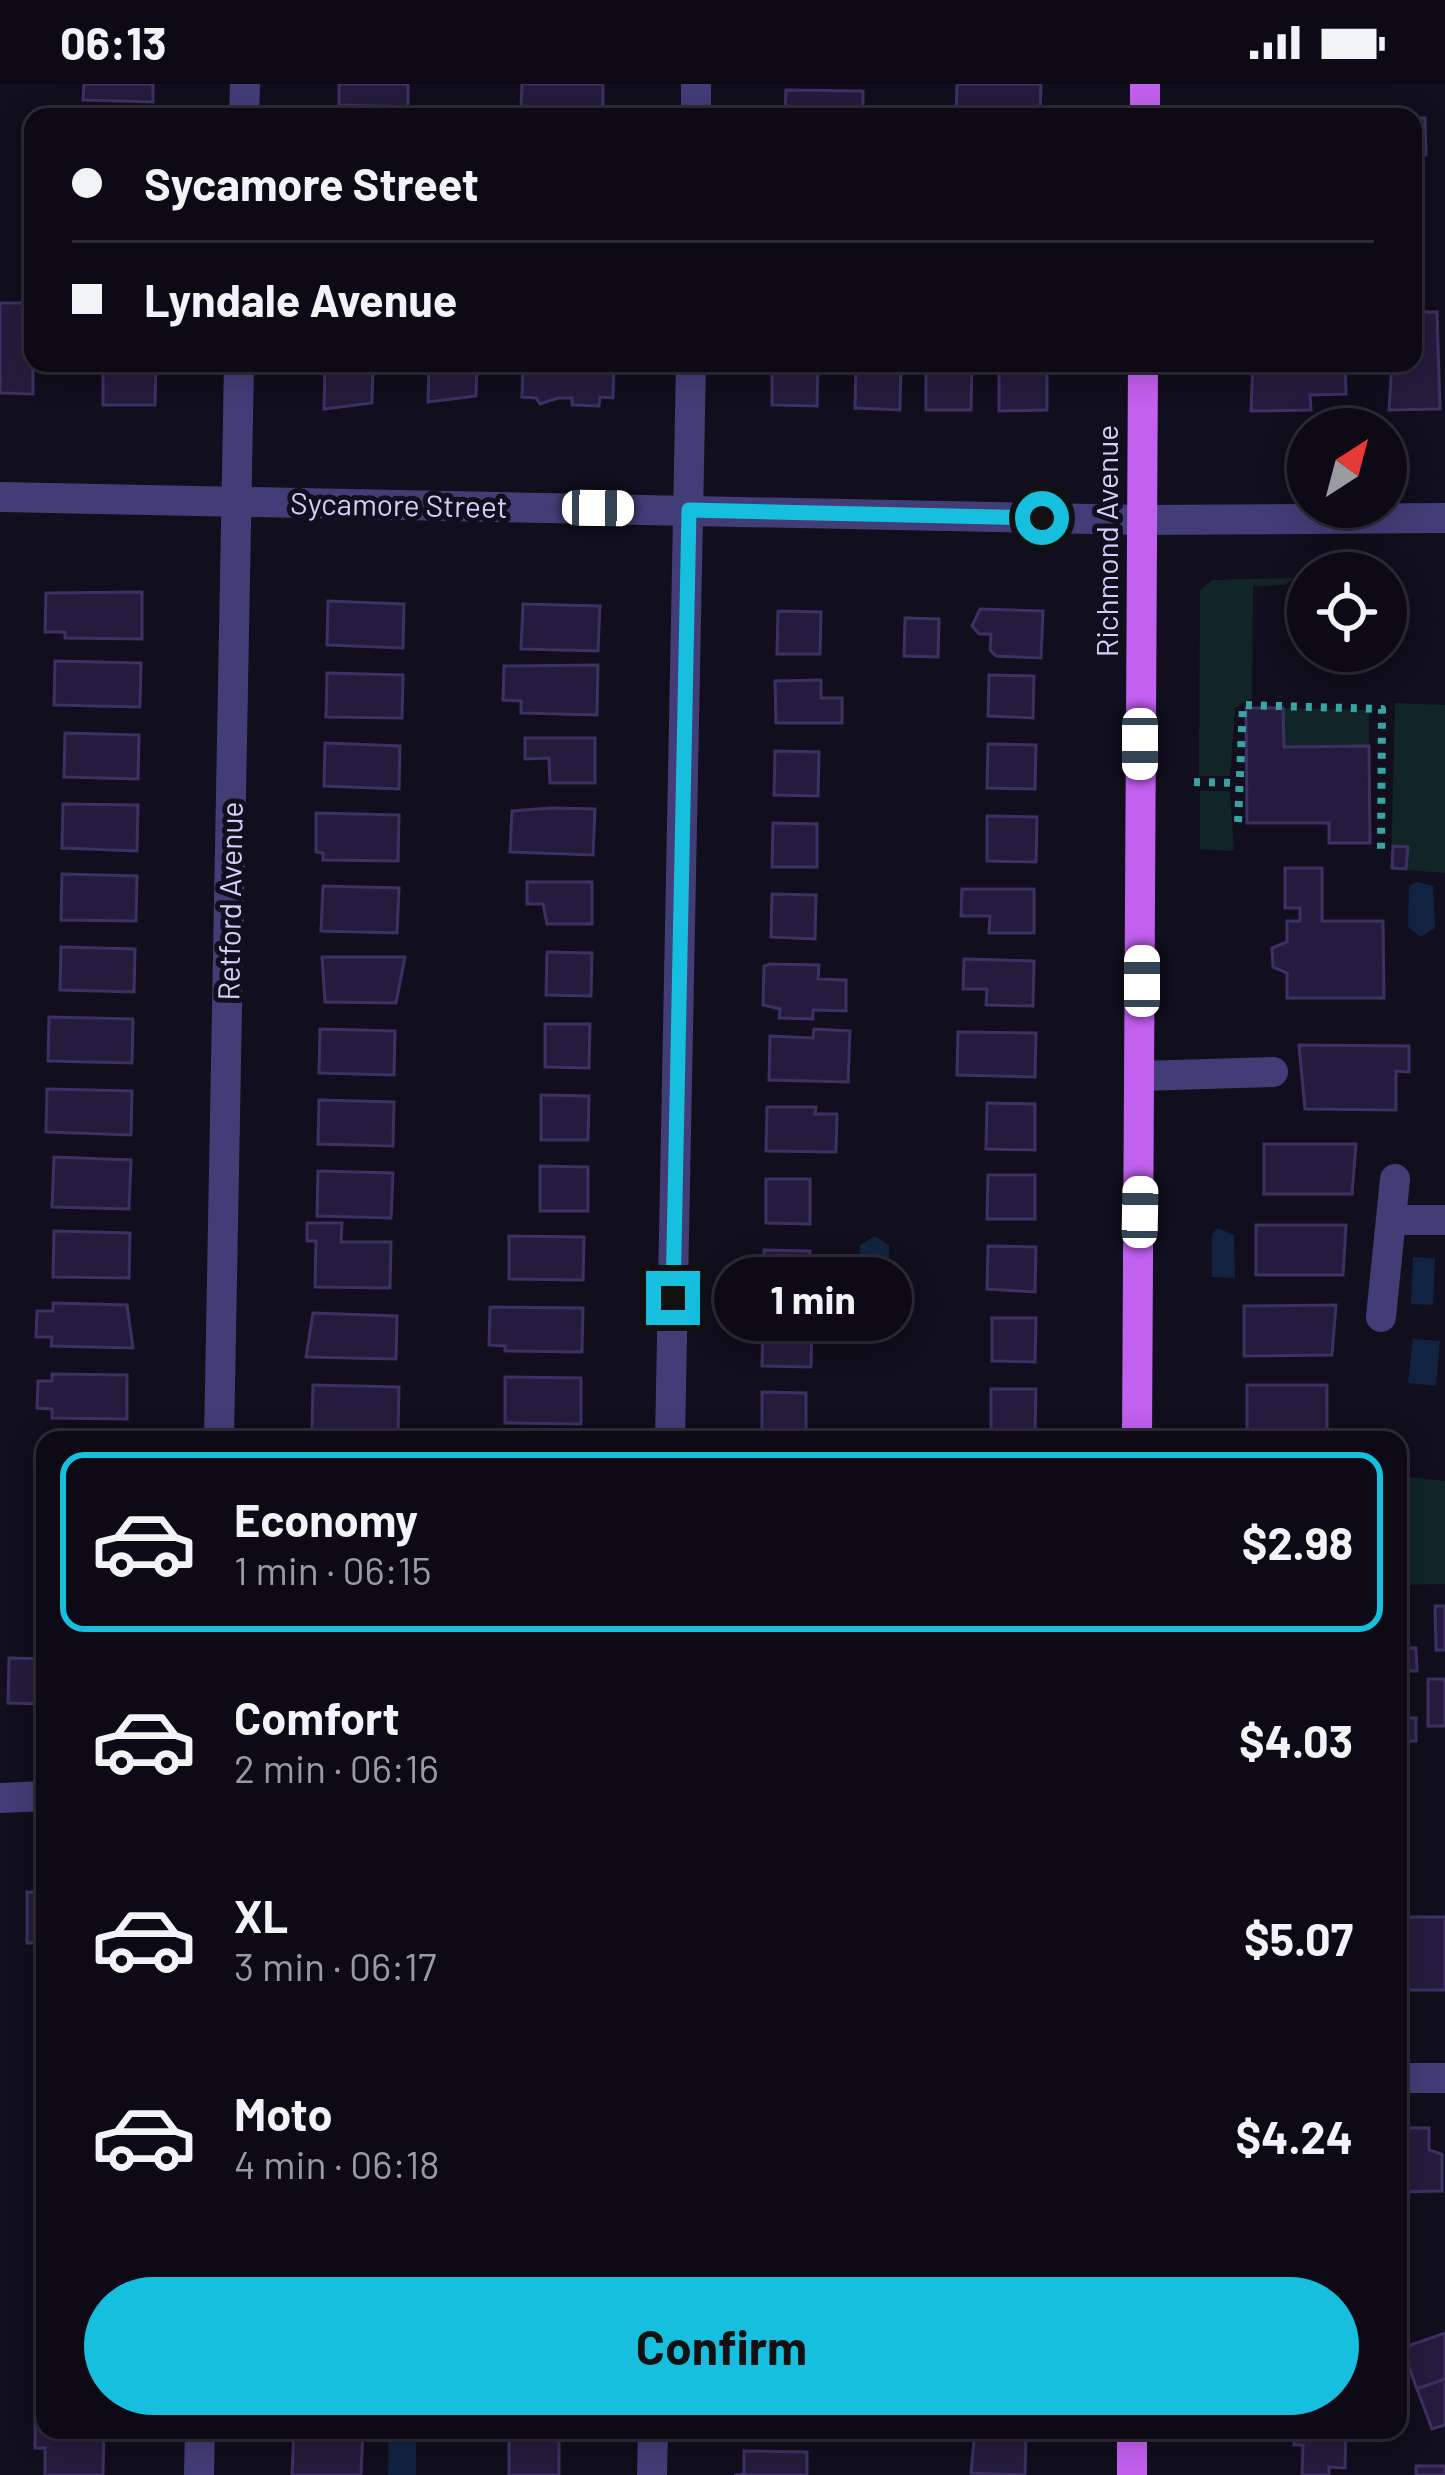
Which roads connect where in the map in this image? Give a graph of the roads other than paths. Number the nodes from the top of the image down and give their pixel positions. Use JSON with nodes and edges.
{"nodes":[{"id":1,"x":239,"y":372,"type":"edge"},
{"id":2,"x":691,"y":372,"type":"edge"},
{"id":3,"x":1143,"y":372,"type":"edge"},
{"id":4,"x":0,"y":497,"type":"edge"},
{"id":5,"x":236,"y":501,"type":"junction"},
{"id":6,"x":689,"y":510,"type":"junction"},
{"id":7,"x":1445,"y":518,"type":"edge"},
{"id":8,"x":1142,"y":520,"type":"junction"},
{"id":9,"x":1273,"y":1072,"type":"dead end"},
{"id":10,"x":1142,"y":1076,"type":"junction"},
{"id":11,"x":1395,"y":1179,"type":"dead end"},
{"id":12,"x":1392,"y":1220,"type":"junction"},
{"id":13,"x":1445,"y":1220,"type":"edge"},
{"id":14,"x":1382,"y":1317,"type":"dead end"},
{"id":15,"x":219,"y":1431,"type":"edge"},
{"id":16,"x":670,"y":1431,"type":"edge"},
{"id":17,"x":1137,"y":1431,"type":"edge"},
{"id":18,"x":36,"y":1796,"type":"edge"},
{"id":19,"x":0,"y":1798,"type":"edge"},
{"id":20,"x":1407,"y":2078,"type":"edge"},
{"id":21,"x":1445,"y":2078,"type":"edge"},
{"id":22,"x":200,"y":2439,"type":"edge"},
{"id":23,"x":653,"y":2439,"type":"edge"},
{"id":24,"x":1132,"y":2439,"type":"edge"},
{"id":25,"x":200,"y":2475,"type":"edge"},
{"id":26,"x":652,"y":2475,"type":"edge"},
{"id":27,"x":1132,"y":2475,"type":"edge"}],
"edges":[{"from":1,"to":5,"type":"street","name":"Retford Avenue"},
{"from":2,"to":6,"type":"street"},
{"from":3,"to":8,"type":"main road","name":"Richmond Avenue"},
{"from":4,"to":5,"type":"street","name":"Sycamore Street"},
{"from":5,"to":6,"type":"street","name":"Sycamore Street"},
{"from":5,"to":15,"type":"street","name":"Retford Avenue"},
{"from":6,"to":8,"type":"street","name":"Sycamore Street"},
{"from":6,"to":16,"type":"street"},
{"from":7,"to":8,"type":"street","name":"Sycamore Street"},
{"from":8,"to":10,"type":"main road","name":"Richmond Avenue"},
{"from":9,"to":10,"type":"street"},
{"from":10,"to":17,"type":"main road","name":"Richmond Avenue"},
{"from":11,"to":12,"type":"street"},
{"from":12,"to":13,"type":"street"},
{"from":12,"to":14,"type":"street"},
{"from":18,"to":19,"type":"street"},
{"from":20,"to":21,"type":"street"},
{"from":22,"to":25,"type":"street"},
{"from":23,"to":26,"type":"street"},
{"from":24,"to":27,"type":"main road"}]}
